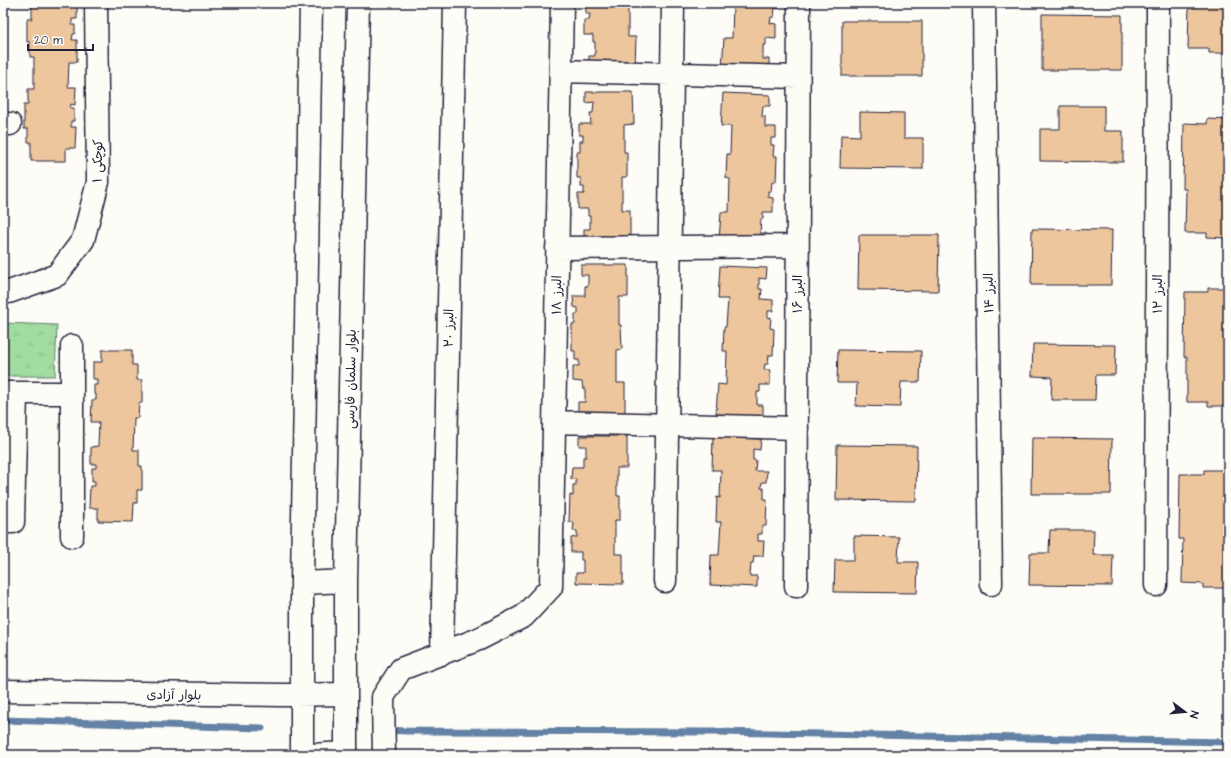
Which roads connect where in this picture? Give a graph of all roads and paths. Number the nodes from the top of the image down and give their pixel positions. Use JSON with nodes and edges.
{"nodes":[{"id":1,"x":96,"y":3,"type":"edge"},
{"id":2,"x":311,"y":3,"type":"edge"},
{"id":3,"x":358,"y":3,"type":"edge"},
{"id":4,"x":455,"y":3,"type":"edge"},
{"id":5,"x":562,"y":3,"type":"edge"},
{"id":6,"x":673,"y":3,"type":"edge"},
{"id":7,"x":799,"y":3,"type":"edge"},
{"id":8,"x":984,"y":3,"type":"edge"},
{"id":9,"x":1158,"y":3,"type":"edge"},
{"id":10,"x":560,"y":71,"type":"junction"},
{"id":11,"x":672,"y":74,"type":"junction"},
{"id":12,"x":798,"y":76,"type":"junction"},
{"id":13,"x":798,"y":246,"type":"junction"},
{"id":14,"x":670,"y":247,"type":"junction"},
{"id":15,"x":557,"y":248,"type":"junction"},
{"id":16,"x":3,"y":292,"type":"edge"},
{"id":17,"x":72,"y":346,"type":"dead end"},
{"id":18,"x":10,"y":393,"type":"edge"},
{"id":19,"x":72,"y":393,"type":"junction"},
{"id":20,"x":554,"y":422,"type":"junction"},
{"id":21,"x":667,"y":424,"type":"junction"},
{"id":22,"x":797,"y":428,"type":"junction"},
{"id":23,"x":3,"y":522,"type":"edge"},
{"id":24,"x":72,"y":536,"type":"dead end"},
{"id":25,"x":346,"y":581,"type":"junction"},
{"id":26,"x":665,"y":581,"type":"dead end"},
{"id":27,"x":302,"y":583,"type":"junction"},
{"id":28,"x":991,"y":584,"type":"dead end"},
{"id":29,"x":1156,"y":585,"type":"dead end"},
{"id":30,"x":796,"y":586,"type":"dead end"},
{"id":31,"x":442,"y":654,"type":"junction"},
{"id":32,"x":3,"y":691,"type":"edge"},
{"id":33,"x":345,"y":694,"type":"junction"},
{"id":34,"x":302,"y":696,"type":"junction"},
{"id":35,"x":346,"y":754,"type":"edge"},
{"id":36,"x":302,"y":755,"type":"edge"},
{"id":37,"x":310,"y":755,"type":"edge"},
{"id":38,"x":384,"y":755,"type":"edge"}],
"edges":[{"from":1,"to":16,"type":"street","name":"کوچکی ۱"},
{"from":2,"to":27,"type":"street"},
{"from":3,"to":25,"type":"street","name":"بلوار سلمان فارسی"},
{"from":4,"to":31,"type":"street","name":"البرز ۲۰"},
{"from":5,"to":10,"type":"street","name":"البرز ۱۸"},
{"from":6,"to":11,"type":"street"},
{"from":7,"to":12,"type":"street","name":"البرز ۱۶"},
{"from":8,"to":28,"type":"street","name":"البرز ۱۴"},
{"from":9,"to":29,"type":"street","name":"البرز ۱۲"},
{"from":10,"to":11,"type":"street"},
{"from":10,"to":15,"type":"street","name":"البرز ۱۸"},
{"from":11,"to":12,"type":"street"},
{"from":11,"to":14,"type":"street"},
{"from":12,"to":13,"type":"street","name":"البرز ۱۶"},
{"from":13,"to":14,"type":"street"},
{"from":13,"to":22,"type":"street","name":"البرز ۱۶"},
{"from":14,"to":15,"type":"street"},
{"from":14,"to":21,"type":"street"},
{"from":15,"to":20,"type":"street","name":"البرز ۱۸"},
{"from":17,"to":19,"type":"street"},
{"from":18,"to":19,"type":"street"},
{"from":18,"to":23,"type":"street"},
{"from":19,"to":24,"type":"street"},
{"from":20,"to":21,"type":"street"},
{"from":20,"to":31,"type":"street","name":"البرز ۱۸"},
{"from":21,"to":22,"type":"street"},
{"from":21,"to":26,"type":"street"},
{"from":22,"to":30,"type":"street","name":"البرز ۱۶"},
{"from":25,"to":27,"type":"street"},
{"from":25,"to":33,"type":"street","name":"بلوار سلمان فارسی"},
{"from":27,"to":34,"type":"street"},
{"from":31,"to":38,"type":"street"},
{"from":32,"to":34,"type":"street","name":"بلوار آزادی"},
{"from":33,"to":34,"type":"street","name":"بلوار آزادی"},
{"from":33,"to":35,"type":"street","name":"بلوار سلمان فارسی"},
{"from":34,"to":36,"type":"street"},
{"from":35,"to":37,"type":"street"}]}
